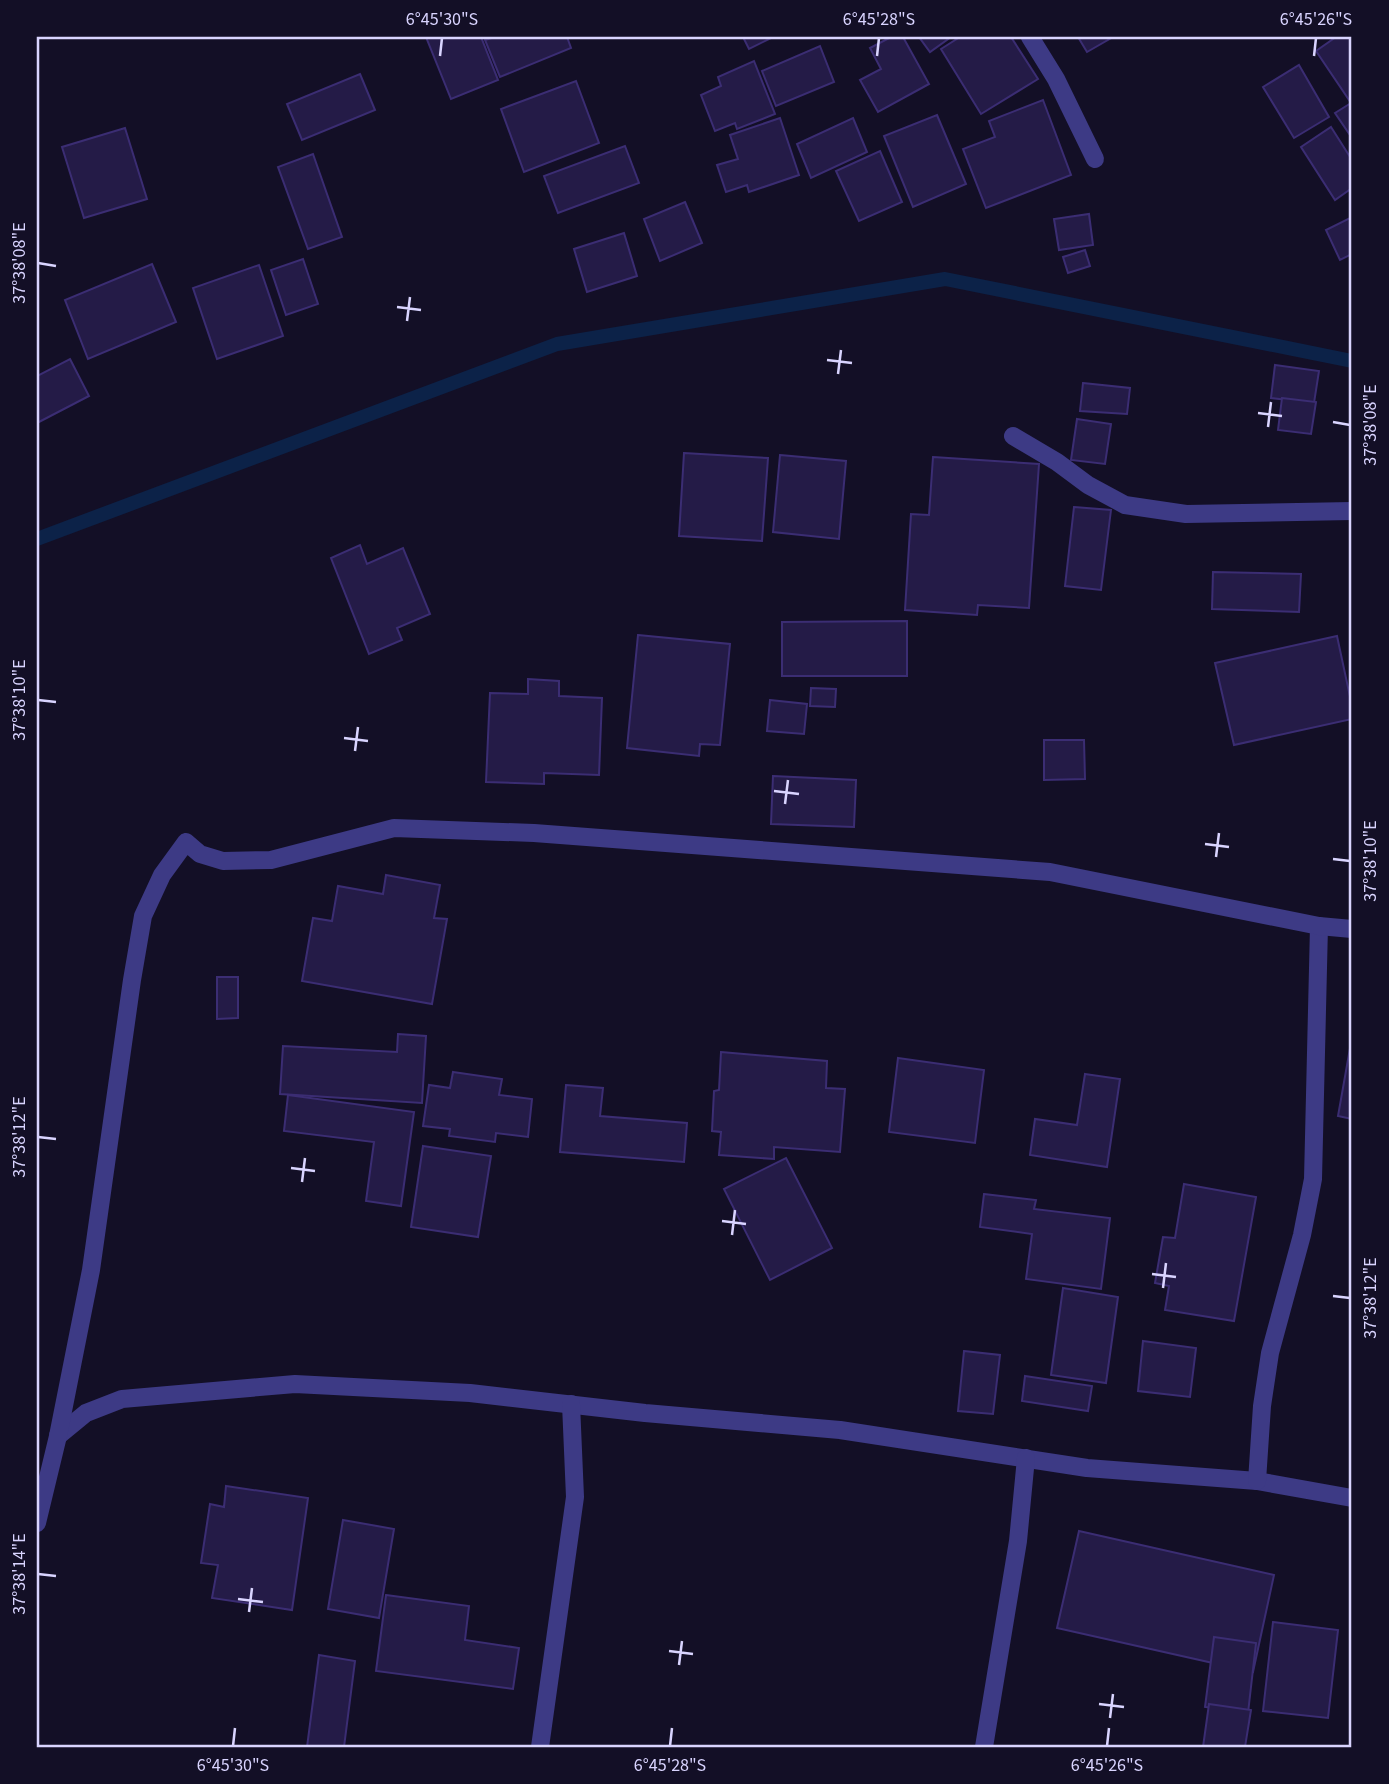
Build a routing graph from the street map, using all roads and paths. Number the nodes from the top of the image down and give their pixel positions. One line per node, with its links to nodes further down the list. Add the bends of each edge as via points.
1 (1030, 37): 2 (street)
2 (1095, 159)
3 (1013, 436): 4 (street, via 1125,505 1186,514)
4 (1352, 511)
5 (1319, 926): 6 (street); 8 (street, via 1050,872 534,833 394,828 271,860 223,861 200,854 186,842 162,875 144,916 91,1270); 10 (street, via 1313,1179 1270,1353)
6 (1352, 929)
7 (571, 1404): 8 (street, via 470,1393 295,1384 122,1399 86,1413); 9 (street, via 840,1430); 13 (street, via 575,1497)
8 (58, 1436): 12 (street)
9 (1026, 1458): 10 (street, via 1087,1468); 14 (street, via 1018,1541)
10 (1257, 1481): 11 (street)
11 (1352, 1498)
12 (37, 1523)
13 (540, 1747)
14 (984, 1747)

